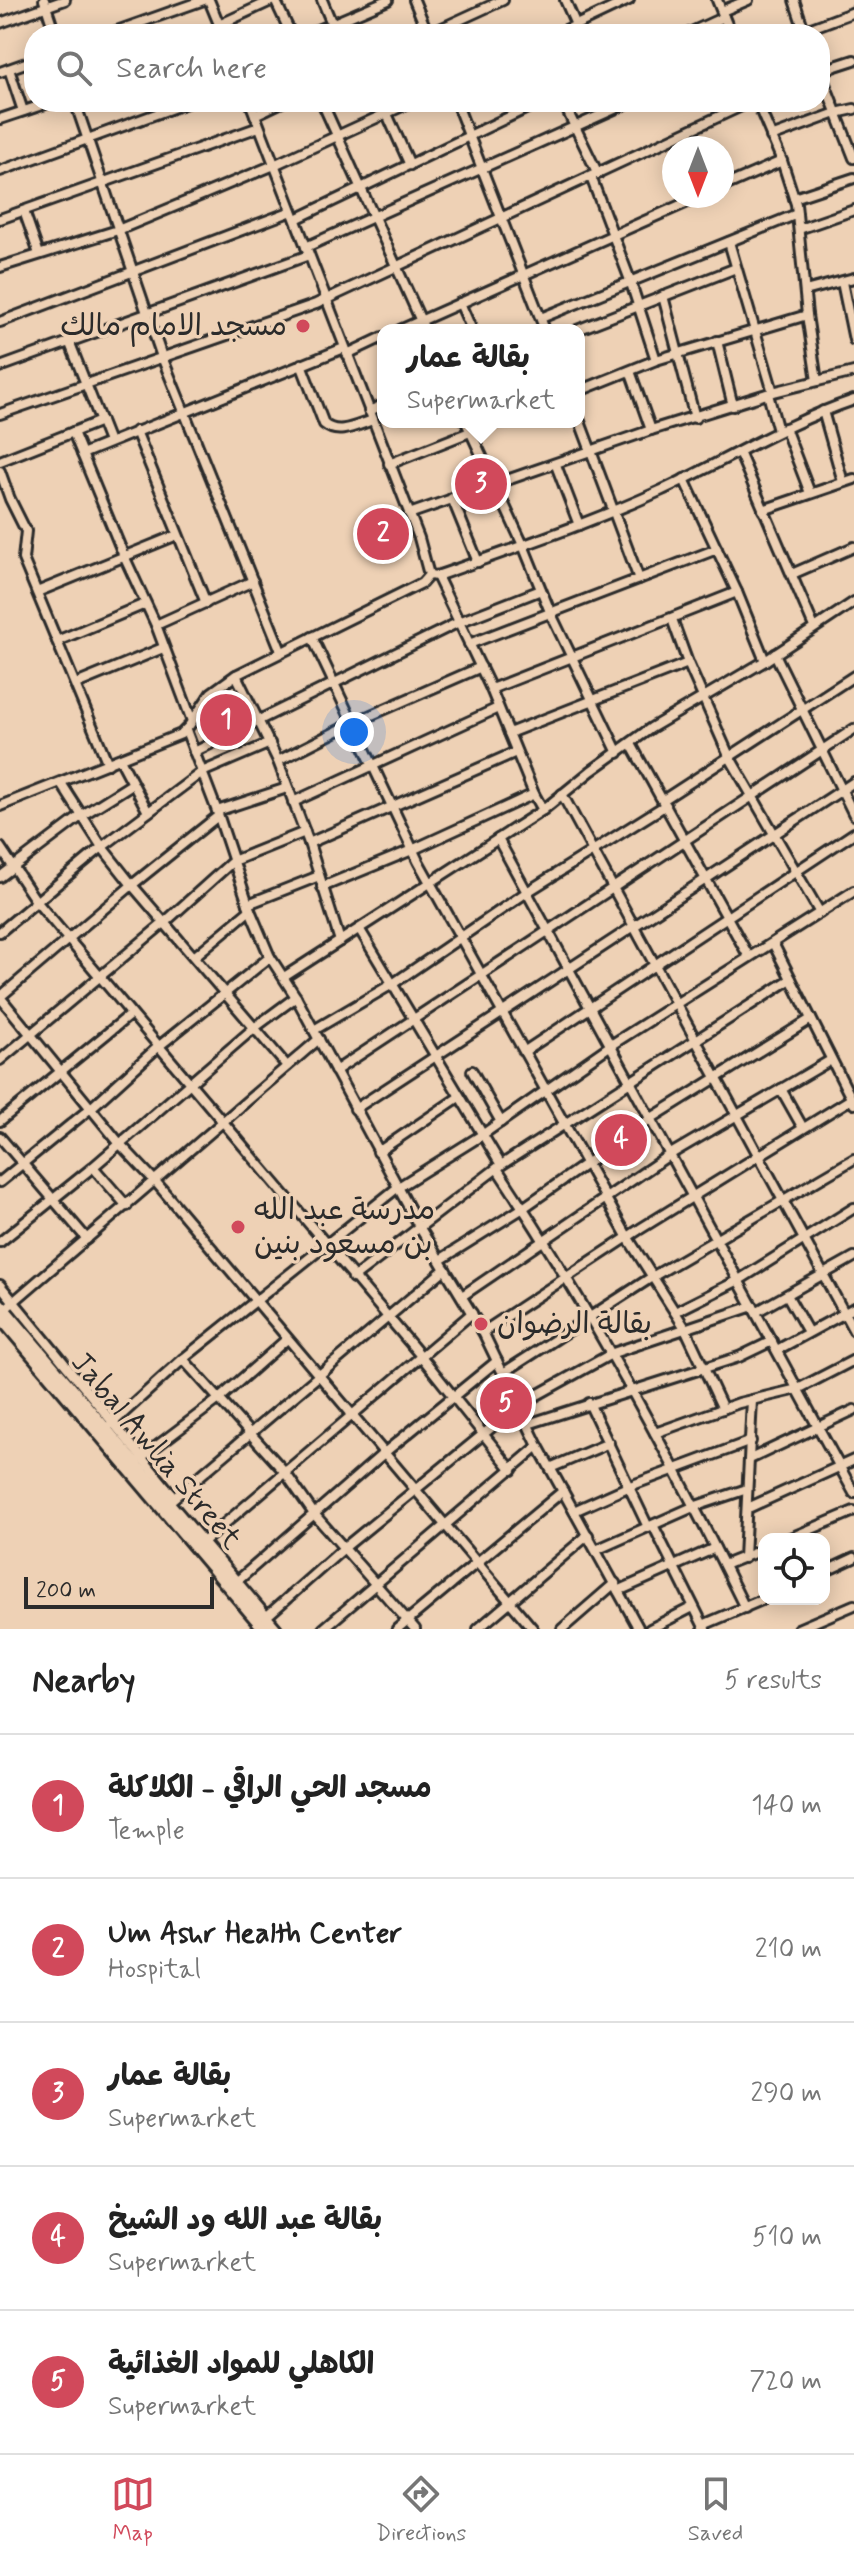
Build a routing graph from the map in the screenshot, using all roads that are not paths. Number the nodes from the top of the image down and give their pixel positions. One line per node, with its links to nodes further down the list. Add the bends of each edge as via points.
1 (65, 0): 13 (street)
2 (207, 0): 18 (street); 19 (street)
3 (274, 0): 20 (street); 21 (street)
4 (322, 0): 22 (street)
5 (388, 0): 22 (street)
6 (414, 0): 23 (street)
7 (503, 0): 24 (street)
8 (565, 0): 25 (street)
9 (629, 0): 26 (street)
10 (717, 0): 15 (street)
11 (748, 0): 15 (street)
12 (794, 0): 29 (street)
13 (45, 3): 16 (street); 17 (street)
14 (854, 12): 30 (street)
15 (723, 14): 27 (street); 28 (street)
16 (0, 23)
17 (52, 24)
18 (137, 24)
19 (219, 24)
20 (230, 24)
21 (286, 24)
22 (332, 24)
23 (425, 24)
24 (451, 24)
25 (576, 24)
26 (578, 24)
27 (705, 24)
28 (727, 24)
29 (798, 24)
30 (822, 24)
31 (854, 60): 33 (street)
32 (24, 64): 34 (street)
33 (830, 68)
34 (5, 71): 37 (street)
35 (830, 97): 50 (street)
36 (854, 109): 50 (street)
37 (23, 111): 53 (street)
38 (78, 112): 59 (street)
39 (162, 112): 59 (street)
40 (254, 112): 52 (street)
41 (261, 112): 52 (street)
42 (326, 112): 56 (street)
43 (391, 112): 51 (street)
44 (460, 112): 57 (street)
45 (519, 112): 57 (street)
46 (568, 112): 54 (street)
47 (606, 112): 54 (street)
48 (729, 112): 66 (street)
49 (761, 112): 58 (street)
50 (836, 113): 58 (street); 60 (street)
51 (387, 114): 56 (street); 63 (street)
52 (255, 115): 55 (street)
53 (0, 119)
54 (574, 125): 64 (street); 66 (street)
55 (259, 127): 62 (street); 69 (street)
56 (337, 136): 62 (street); 70 (street)
57 (470, 136): 63 (street); 64 (street)
58 (771, 137): 61 (street)
59 (87, 140): 65 (street); 69 (street)
60 (854, 158)
61 (782, 161): 68 (street); 71 (street)
62 (274, 165): 76 (street); 81 (street)
63 (410, 165): 70 (street)
64 (482, 167): 77 (street); 78 (street)
65 (0, 171)
66 (595, 176): 78 (street); 82 (street)
67 (854, 178): 71 (street)
68 (734, 182)
69 (101, 184): 74 (street); 81 (street)
70 (360, 189): 76 (street); 77 (street)
71 (794, 198): 75 (street)
72 (673, 208): 82 (street)
73 (854, 210): 80 (street)
74 (24, 211): 79 (street); 85 (street)
75 (797, 214): 80 (street); 83 (street)
76 (294, 215): 84 (street); 89 (street)
77 (373, 216): 84 (street); 87 (street)
78 (502, 217): 87 (street); 90 (street)
79 (0, 219)
80 (799, 229): 94 (street)
81 (118, 230): 85 (street); 89 (street)
82 (613, 234): 90 (street); 92 (street)
83 (729, 242): 88 (street); 92 (street)
84 (308, 251): 96 (street); 99 (street)
85 (39, 254): 86 (street)
86 (0, 267)
87 (396, 267): 96 (street); 103 (street)
88 (736, 268): 95 (street); 108 (street)
89 (133, 273): 99 (street); 102 (street)
90 (524, 275): 97 (street); 101 (street)
91 (854, 278): 93 (street)
92 (630, 280): 98 (street); 101 (street)
93 (842, 282): 94 (street); 109 (street)
94 (805, 291): 100 (street)
95 (663, 296): 98 (street); 114 (street)
96 (327, 300): 113 (street); 115 (street)
97 (460, 303): 104 (street); 105 (street)
98 (639, 306): 107 (street); 116 (street)
99 (147, 314): 111 (street); 115 (street)
100 (807, 315): 108 (street); 121 (street)
101 (541, 318): 106 (street)
102 (0, 322)
103 (422, 324)
104 (424, 324)
105 (469, 324)
106 (543, 324)
107 (585, 327)
108 (755, 330): 112 (street); 124 (street)
109 (854, 335)
110 (377, 339): 113 (street)
111 (69, 341): 118 (street); 122 (street)
112 (717, 341): 114 (street); 126 (street)
113 (345, 351): 117 (street); 131 (street)
114 (678, 353): 116 (street); 132 (street)
115 (162, 357): 122 (street); 129 (street)
116 (656, 360): 119 (street)
117 (301, 364): 129 (street); 131 (street, via 329,429 343,429)
118 (0, 367)
119 (630, 371): 123 (street); 137 (street)
120 (854, 372): 121 (street)
121 (817, 381): 124 (street)
122 (87, 384): 130 (street); 133 (street)
123 (585, 389)
124 (770, 393): 126 (street); 138 (street)
125 (854, 400): 128 (street)
126 (733, 406): 132 (street)
127 (377, 410): 131 (street)
128 (823, 411): 138 (street); 152 (street)
129 (183, 413): 139 (street); 169 (street)
130 (0, 414)
131 (371, 415): 147 (street)
132 (695, 418): 137 (street)
133 (101, 421): 141 (street); 142 (street)
134 (469, 428): 140 (street)
135 (478, 428): 140 (street)
136 (583, 428): 143 (street)
137 (651, 430): 143 (street)
138 (781, 430): 144 (street); 154 (street)
139 (136, 431): 142 (street); 160 (street)
140 (470, 431): 147 (street); 153 (street)
141 (73, 432): 145 (street); 146 (street)
142 (109, 442): 145 (street)
143 (592, 452): 148 (street); 156 (street)
144 (739, 452): 150 (street); 157 (street)
145 (82, 454): 164 (street)
146 (0, 461)
147 (389, 464): 158 (street)
148 (556, 465): 153 (street); 159 (street)
149 (0, 471): 171 (street, via 26,531 23,559)
150 (684, 479): 156 (street); 163 (street)
151 (854, 479): 152 (street)
152 (843, 482): 154 (street)
153 (494, 483): 155 (street); 161 (street)
154 (810, 493): 157 (street)
155 (452, 498): 158 (street); 165 (street)
156 (615, 510): 159 (street); 168 (street)
157 (763, 510): 166 (street)
158 (409, 514): 167 (street)
159 (579, 525): 161 (street)
160 (177, 535): 164 (street); 173 (street)
161 (523, 545): 165 (street); 170 (street)
162 (854, 547): 166 (street)
163 (717, 549): 168 (street); 172 (street)
164 (124, 556): 171 (street); 174 (street)
165 (478, 562): 167 (street)
166 (792, 574): 180 (street)
167 (433, 576): 178 (street); 181 (street)
168 (639, 579): 176 (street)
169 (253, 581): 173 (street); 185 (street)
170 (541, 590): 176 (street); 178 (street)
171 (37, 592): 182 (street)
172 (737, 592): 177 (street); 188 (street)
173 (206, 603): 179 (street)
174 (145, 604): 179 (street); 182 (street)
175 (853, 606): 180 (street)
176 (551, 614): 183 (street); 187 (street)
177 (672, 619): 187 (street); 189 (street)
178 (459, 622): 183 (street); 193 (street)
179 (156, 625): 184 (street)
180 (814, 627): 186 (street)
181 (312, 637): 185 (street); 193 (street)
182 (57, 641): 194 (street)
183 (469, 644): 190 (street)
184 (163, 648): 194 (street); 201 (street)
185 (281, 651): 191 (street)
186 (775, 654): 188 (street); 200 (street)
187 (571, 658): 195 (street); 198 (street)
188 (765, 661): 197 (street)
189 (688, 663): 197 (street); 198 (street)
190 (481, 667): 195 (street); 203 (street)
191 (236, 675): 201 (street, via 211,693); 202 (street)
192 (851, 678): 196 (street); 200 (street)
193 (332, 683): 202 (street); 203 (street)
194 (76, 684): 216 (street)
195 (491, 689): 199 (street)
196 (854, 691)
197 (702, 699): 208 (street); 213 (street)
198 (594, 700): 206 (street); 212 (street)
199 (498, 708): 206 (street); 217 (street)
200 (803, 709): 209 (street); 213 (street)
201 (192, 721): 205 (street)
202 (257, 722): 207 (street); 210 (street)
203 (353, 723): 215 (street); 217 (street)
204 (854, 729): 209 (street)
205 (186, 730): 210 (street); 214 (street)
206 (509, 733): 211 (street)
207 (270, 743): 215 (street); 218 (street)
208 (631, 744): 212 (street); 228 (street)
209 (822, 751): 223 (street); 226 (street)
210 (194, 752): 218 (street)
211 (516, 752): 224 (street); 230 (street)
212 (618, 753): 225 (street)
213 (729, 756): 226 (street); 228 (street)
214 (120, 759): 216 (street); 221 (street)
215 (278, 761): 222 (street)
216 (108, 764): 220 (street)
217 (373, 765): 227 (street); 230 (street)
218 (202, 772): 232 (street); 233 (street)
219 (854, 782): 223 (street)
220 (61, 783): 229 (street); 235 (street)
221 (132, 784): 232 (street); 235 (street)
222 (287, 788): 227 (street); 233 (street)
223 (841, 791): 234 (street); 237 (street)
224 (534, 794): 231 (street); 244 (street)
225 (562, 794): 231 (street); 245 (street)
226 (753, 797): 237 (street); 240 (street)
227 (293, 802): 236 (street)
228 (665, 803): 240 (street); 245 (street)
229 (0, 806)
230 (391, 808): 241 (street); 244 (street)
231 (543, 810): 239 (street)
232 (148, 812): 243 (street)
233 (218, 814): 246 (street); 253 (street)
234 (854, 815)
235 (81, 816): 243 (street); 247 (street)
236 (305, 832): 241 (street); 246 (street)
237 (774, 833): 248 (street); 251 (street)
238 (854, 833): 248 (street)
239 (498, 839): 252 (street); 257 (street)
240 (686, 840): 251 (street); 255 (street)
241 (309, 843): 249 (street)
242 (0, 847): 247 (street)
243 (102, 847): 253 (street); 258 (street)
244 (412, 850): 252 (street); 254 (street)
245 (593, 851): 255 (street); 257 (street)
246 (233, 861): 259 (street); 262 (street)
247 (12, 867): 250 (street); 258 (street)
248 (795, 871): 260 (street); 261 (street)
249 (319, 876): 254 (street); 259 (street)
250 (0, 877)
251 (707, 878): 261 (street); 263 (street)
252 (430, 883): 264 (street); 267 (street)
253 (132, 885): 262 (street); 268 (street)
254 (322, 887): 269 (street)
255 (612, 888): 263 (street); 265 (street)
256 (854, 891): 260 (street)
257 (527, 892): 265 (street); 267 (street)
258 (36, 901): 266 (street); 268 (street)
259 (249, 907): 271 (street); 272 (street)
260 (820, 913): 270 (street)
261 (728, 916): 273 (street); 274 (street)
262 (164, 923): 271 (street); 277 (street)
263 (633, 927): 274 (street); 275 (street)
264 (360, 930): 269 (street); 280 (street)
265 (547, 930): 275 (street); 276 (street)
266 (0, 932)
267 (460, 936): 276 (street); 280 (street)
268 (69, 939): 277 (street); 282 (street)
269 (340, 941): 278 (street)
270 (773, 943): 273 (street); 279 (street)
271 (195, 956): 281 (street)
272 (270, 957): 278 (street); 281 (street)
273 (749, 957): 284 (street)
274 (655, 964): 284 (street); 285 (street)
275 (569, 968): 285 (street); 287 (street)
276 (481, 975): 287 (street); 289 (street)
277 (101, 976): 286 (street); 291 (street)
278 (284, 977): 283 (street)
279 (791, 979): 288 (street); 293 (street)
280 (394, 983): 289 (street); 292 (street)
281 (225, 993): 290 (street); 295 (street)
282 (0, 997): 291 (street)
283 (296, 997): 290 (street); 292 (street)
284 (677, 1003): 293 (street); 294 (street)
285 (590, 1008): 294 (street); 296 (street)
286 (131, 1014): 295 (street); 301 (street)
287 (504, 1014): 296 (street); 297 (street)
288 (811, 1019): 299 (street); 304 (street)
289 (414, 1020): 297 (street); 302 (street)
290 (254, 1028): 300 (street); 305 (street)
291 (31, 1033): 298 (street); 301 (street)
292 (316, 1035): 300 (street); 302 (street)
293 (697, 1041): 304 (street); 306 (street)
294 (611, 1045): 306 (street); 308 (street)
295 (158, 1047): 305 (street); 311 (street)
296 (525, 1051): 308 (street)
297 (435, 1056): 309 (street); 312 (street)
298 (0, 1060)
299 (831, 1060): 307 (street); 310 (street)
300 (287, 1066): 317 (street)
301 (61, 1070): 311 (street); 315 (street)
302 (335, 1071): 312 (street)
303 (472, 1071): 316 (street)
304 (717, 1076): 313 (street); 314 (street)
305 (190, 1082): 317 (street); 322 (street)
306 (630, 1082): 314 (street); 318 (street)
307 (781, 1089): 313 (street); 319 (street)
308 (545, 1092): 316 (street); 318 (street)
309 (459, 1097): 320 (street); 323 (street)
310 (853, 1102): 319 (street)
311 (92, 1107): 322 (street); 328 (street)
312 (355, 1109): 323 (street)
313 (738, 1116): 324 (street); 325 (street)
314 (650, 1119): 324 (street); 327 (street)
315 (0, 1121)
316 (501, 1122): 320 (street)
317 (223, 1123): 331 (street); 348 (street)
318 (564, 1123): 327 (street); 330 (street)
319 (803, 1128): 325 (street)
320 (482, 1135): 330 (street); 333 (street)
321 (0, 1137): 328 (street)
322 (120, 1144): 329 (street); 331 (street)
323 (378, 1152): 333 (street)
324 (669, 1155): 334 (street); 335 (street)
325 (759, 1155): 335 (street); 336 (street)
326 (854, 1159): 336 (street)
327 (586, 1162): 334 (street); 339 (street)
328 (24, 1163): 332 (street); 337 (street)
329 (93, 1167): 337 (street); 338 (street)
330 (500, 1167): 339 (street); 341 (street)
331 (155, 1181): 338 (street); 360 (street)
332 (0, 1182)
333 (397, 1188): 341 (street); 348 (street)
334 (605, 1197): 342 (street); 345 (street)
335 (691, 1198): 342 (street); 346 (street)
336 (783, 1199): 343 (street); 346 (street)
337 (53, 1200): 344 (street); 347 (street)
338 (127, 1206): 344 (street)
339 (523, 1208): 345 (street); 350 (street)
340 (854, 1208): 343 (street)
341 (420, 1228): 350 (street); 354 (street)
342 (628, 1238): 353 (street); 355 (street)
343 (804, 1238): 352 (street); 356 (street)
344 (87, 1239): 361 (street)
345 (544, 1239): 355 (street); 359 (street)
346 (718, 1240): 353 (street); 356 (street)
347 (0, 1242)
348 (324, 1244): 354 (street); 360 (street)
349 (854, 1257): 352 (street)
350 (440, 1260): 351 (street)
351 (445, 1269): 359 (street); 367 (street)
352 (823, 1274): 358 (street); 366 (street)
353 (652, 1277): 364 (street); 368 (street)
354 (353, 1278): 367 (street)
355 (567, 1278): 368 (street); 371 (street)
356 (739, 1280): 363 (street); 364 (street)
357 (0, 1285): 361 (street)
358 (787, 1295): 363 (street); 372 (street)
359 (462, 1296): 365 (street)
360 (254, 1300): 373 (street); 377 (street)
361 (5, 1308): 394 (main road, Jabal Awlia Street); 446 (main road, Jabal Awlia Street)
362 (854, 1308): 366 (street)
363 (754, 1309): 369 (street); 374 (street)
364 (675, 1312): 369 (street)
365 (472, 1313): 371 (street); 376 (street)
366 (844, 1313): 370 (street); 372 (street)
367 (387, 1316): 376 (street); 382 (street)
368 (591, 1316): 375 (street); 381 (street)
369 (685, 1328): 375 (street); 380 (street)
370 (854, 1331)
371 (483, 1332): 379 (street)
372 (808, 1332): 374 (street)
373 (287, 1339): 382 (street); 386 (street)
374 (774, 1346): 380 (street); 383 (street)
375 (613, 1353): 384 (street); 389 (street)
376 (421, 1356): 385 (street); 392 (street)
377 (183, 1359): 386 (street); 394 (street)
378 (854, 1360): 383 (street)
379 (497, 1361): 381 (street); 385 (street)
380 (705, 1367): 384 (street); 390 (street)
381 (503, 1373): 389 (street)
382 (317, 1375): 392 (street); 396 (street)
383 (798, 1389): 387 (street); 395 (street)
384 (632, 1390): 388 (street); 398 (street)
385 (454, 1396): 397 (street); 402 (street)
386 (219, 1399): 396 (street); 403 (street)
387 (752, 1400): 390 (street); 399 (street)
388 (589, 1403): 393 (street); 400 (street)
389 (519, 1405): 393 (street); 397 (street)
390 (723, 1409): 398 (street)
391 (854, 1410): 395 (street)
392 (351, 1414): 402 (street); 410 (street)
393 (528, 1424): 401 (street)
394 (110, 1426): 403 (street); 416 (main road, Jabal Awlia Street)
395 (818, 1427): 404 (street); 406 (street)
396 (250, 1432): 410 (street); 416 (street)
397 (483, 1432): 409 (street); 412 (street)
398 (655, 1433): 408 (street)
399 (751, 1441): 404 (street); 408 (street)
400 (609, 1443): 407 (street); 411 (street)
401 (538, 1446): 407 (street); 409 (street)
402 (384, 1453): 412 (street); 421 (street)
403 (141, 1458): 416 (street)
404 (750, 1459): 413 (street)
405 (854, 1460): 406 (street)
406 (841, 1466): 415 (street); 418 (street)
407 (550, 1468): 414 (street)
408 (674, 1469): 411 (street); 417 (street)
409 (512, 1470): 422 (street)
410 (284, 1471): 421 (street); 426 (street)
411 (630, 1486): 419 (street); 423 (street)
412 (416, 1489): 422 (street); 427 (street)
413 (747, 1489): 417 (street); 418 (street)
414 (563, 1491): 419 (street); 433 (street)
415 (854, 1493)
416 (171, 1500): 426 (main road, Jabal Awlia Street)
417 (693, 1507): 423 (street); 428 (street)
418 (748, 1508): 431 (street)
419 (574, 1511): 425 (street)
420 (854, 1511): 424 (street)
421 (314, 1514): 427 (street); 437 (street)
422 (446, 1525): 433 (street); 438 (street)
423 (650, 1526): 429 (street); 435 (street)
424 (802, 1533)
425 (588, 1535): 429 (street); 440 (street)
426 (202, 1543): 437 (main road, Jabal Awlia Street)
427 (344, 1548): 438 (street); 446 (street)
428 (715, 1548): 434 (street); 435 (street)
429 (596, 1550): 439 (street)
430 (758, 1552): 431 (street)
431 (744, 1558): 434 (street)
432 (854, 1558): 436 (street)
433 (477, 1562): 440 (street); 445 (street)
434 (724, 1565): 444 (street)
435 (674, 1566): 439 (street); 443 (street)
436 (830, 1569)
437 (235, 1583): 446 (main road, Jabal Awlia Street)
438 (375, 1585): 445 (street); 450 (street)
439 (616, 1587): 448 (street); 455 (street)
440 (510, 1602): 453 (street); 454 (street)
441 (758, 1602): 444 (street)
442 (854, 1605): 457 (street)
443 (693, 1607): 447 (street); 456 (street)
444 (745, 1608): 447 (street)
445 (407, 1620): 451 (street); 452 (street)
446 (265, 1623): 449 (main road, Jabal Awlia Street)
447 (704, 1627)
448 (636, 1628)
449 (276, 1629)
450 (323, 1629)
451 (397, 1629)
452 (415, 1629)
453 (478, 1629)
454 (533, 1629)
455 (562, 1629)
456 (650, 1629)
457 (798, 1629)

